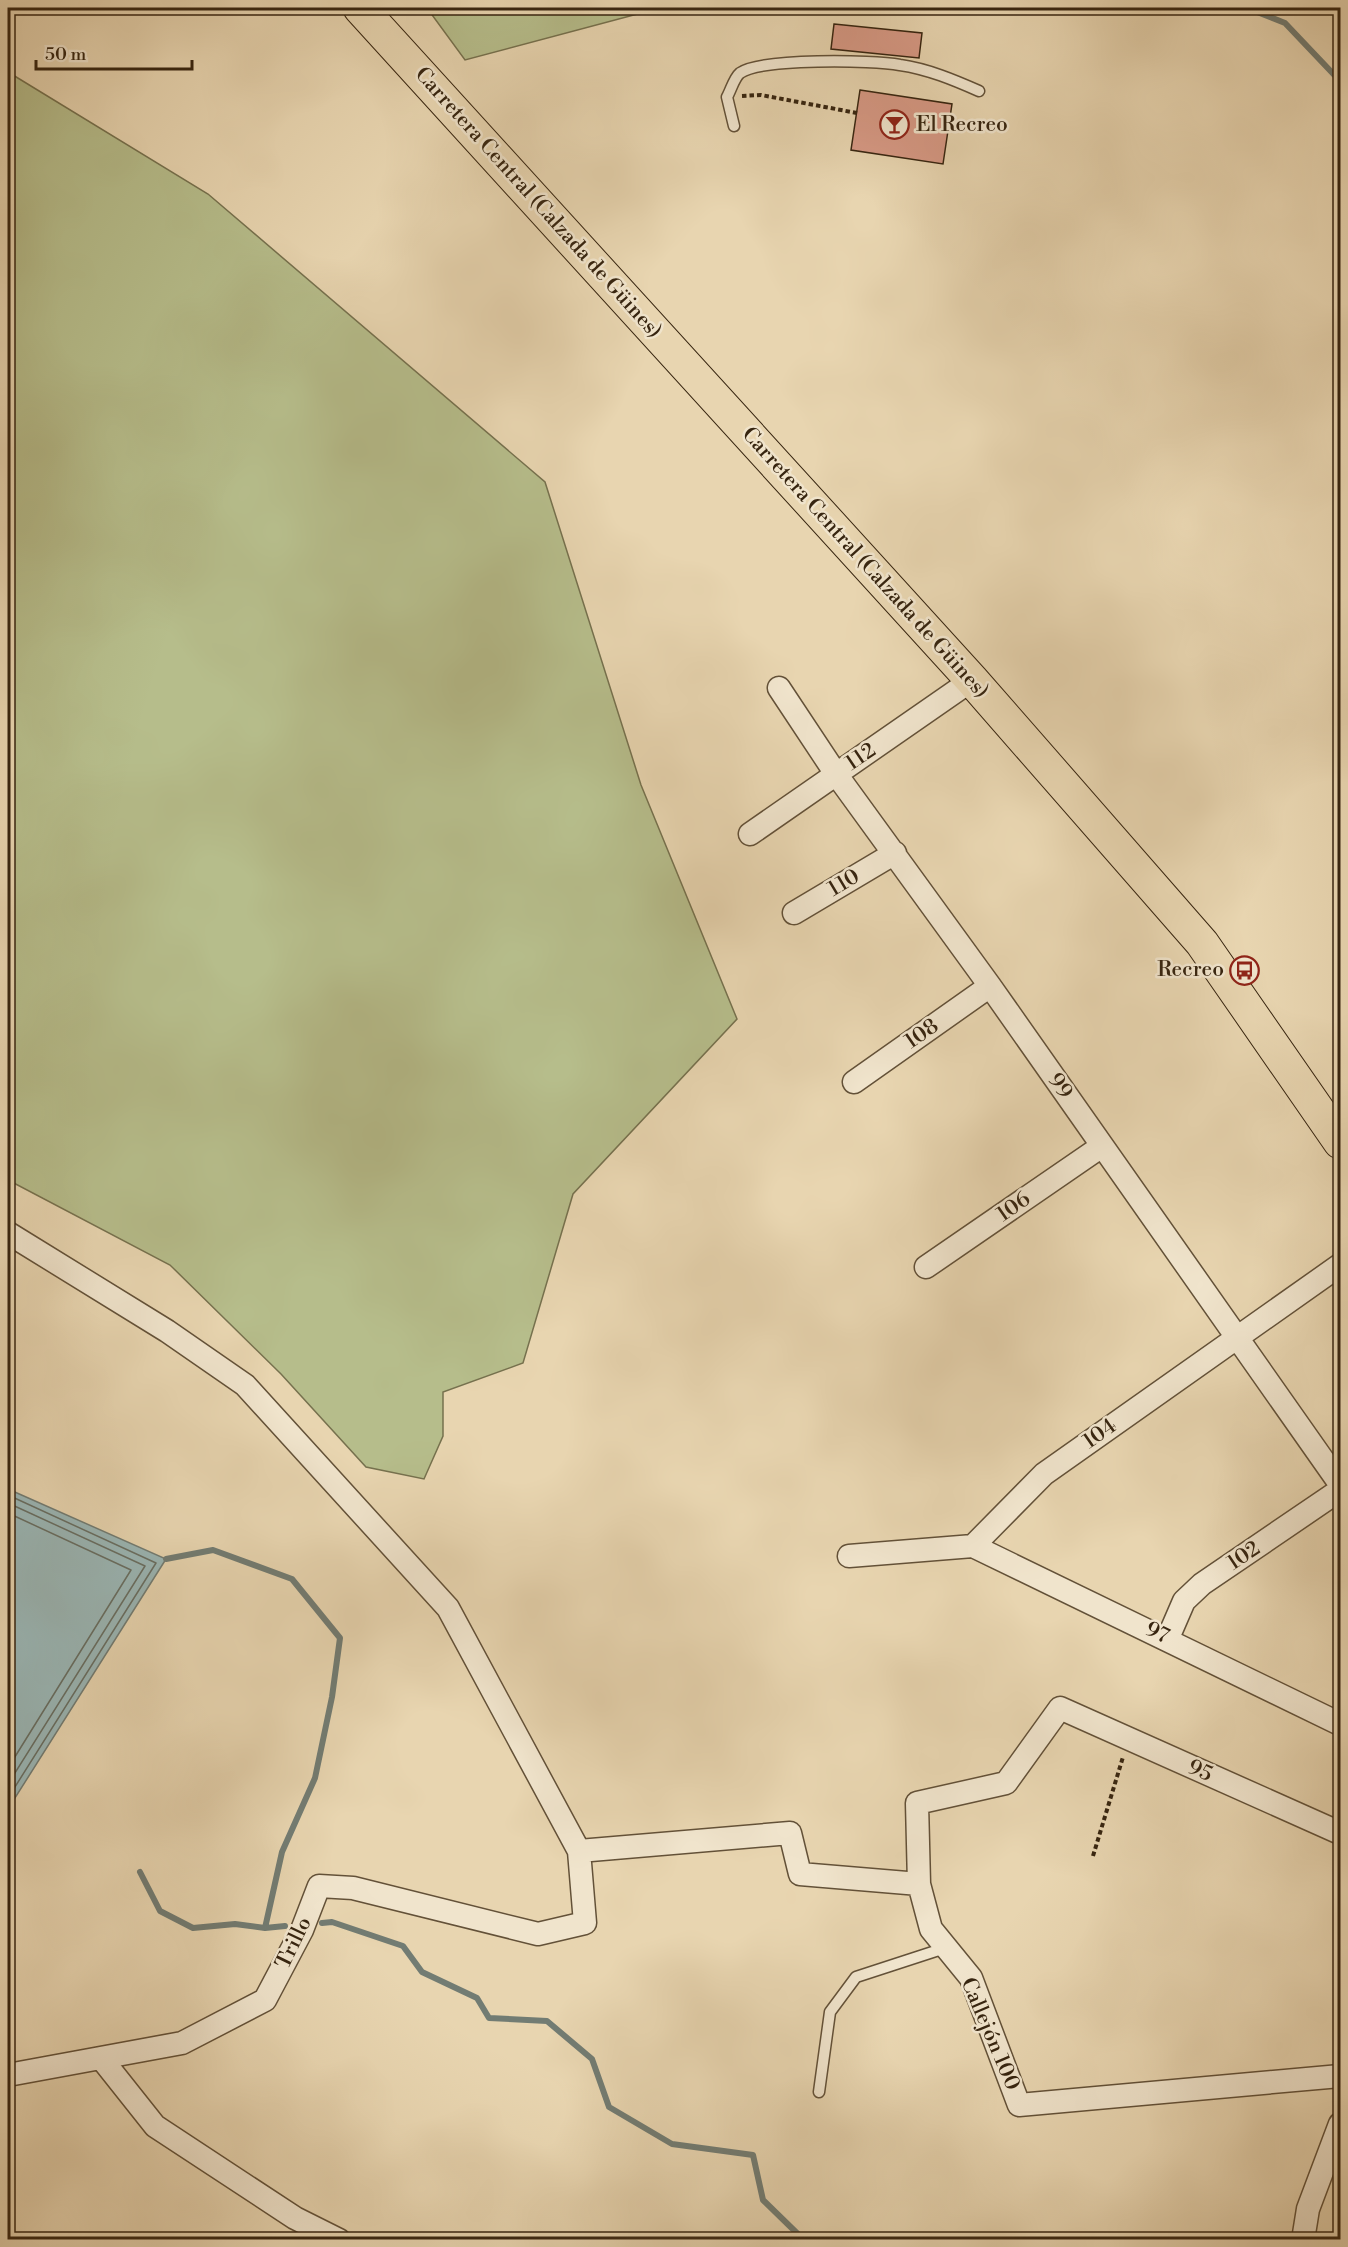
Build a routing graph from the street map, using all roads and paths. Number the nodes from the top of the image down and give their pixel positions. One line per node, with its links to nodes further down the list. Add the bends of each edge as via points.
1 (360, 8): 6 (main road, Carretera Central (Calzada de Güines))
2 (979, 91): 3 (lane, via 901,65 844,61 755,66 739,74)
3 (727, 97): 4 (path, via 761,95); 5 (lane)
4 (857, 113)
5 (734, 126)
6 (972, 680): 8 (street, 112); 14 (main road, Carretera Central (Calzada de Güines), via 1202,943)
7 (779, 688): 8 (street, 99)
8 (836, 774): 9 (street, 112); 10 (street, 99)
9 (750, 834)
10 (895, 853): 11 (street, 110); 12 (street, 99)
11 (794, 913)
12 (990, 986): 13 (street, 108); 15 (street, 99)
13 (854, 1082)
14 (1341, 1142)
15 (1102, 1146): 18 (street, 106); 19 (street, 99)
16 (8, 1233): 29 (street, via 167,1331 244,1385 321,1467 448,1608)
17 (1341, 1265): 19 (street, 104)
18 (926, 1267)
19 (1238, 1337): 20 (street, 99); 22 (street, 104, via 1044,1474)
20 (1341, 1484)
21 (1341, 1490): 24 (street, 102, via 1202,1584 1184,1601)
22 (973, 1546): 23 (street); 24 (street, 97)
23 (849, 1556)
24 (1168, 1638): 26 (street, 97)
25 (1060, 1708): 27 (street, 95); 31 (street, Callejón 100, via 1006,1783 917,1803)
26 (1341, 1724)
27 (1129, 1739): 28 (street, 95); 30 (path)
28 (1341, 1833)
29 (579, 1851): 31 (street, via 790,1833 800,1874); 33 (street, Trillo, via 585,1923 538,1934 353,1888 319,1886 302,1930 266,2000 182,2043)
30 (1093, 1856)
31 (919, 1884): 32 (street, Callejón 100, via 931,1929)
32 (945, 1948): 35 (street, Callejón 100, via 971,1978 1019,2104); 36 (lane, via 856,1977 830,2012)
33 (101, 2058): 34 (street, Trillo); 38 (street, via 155,2126 295,2218)
34 (8, 2075)
35 (1341, 2076)
36 (819, 2092)
37 (1341, 2124): 39 (street, via 1308,2209)
38 (339, 2240)
39 (1303, 2240)

